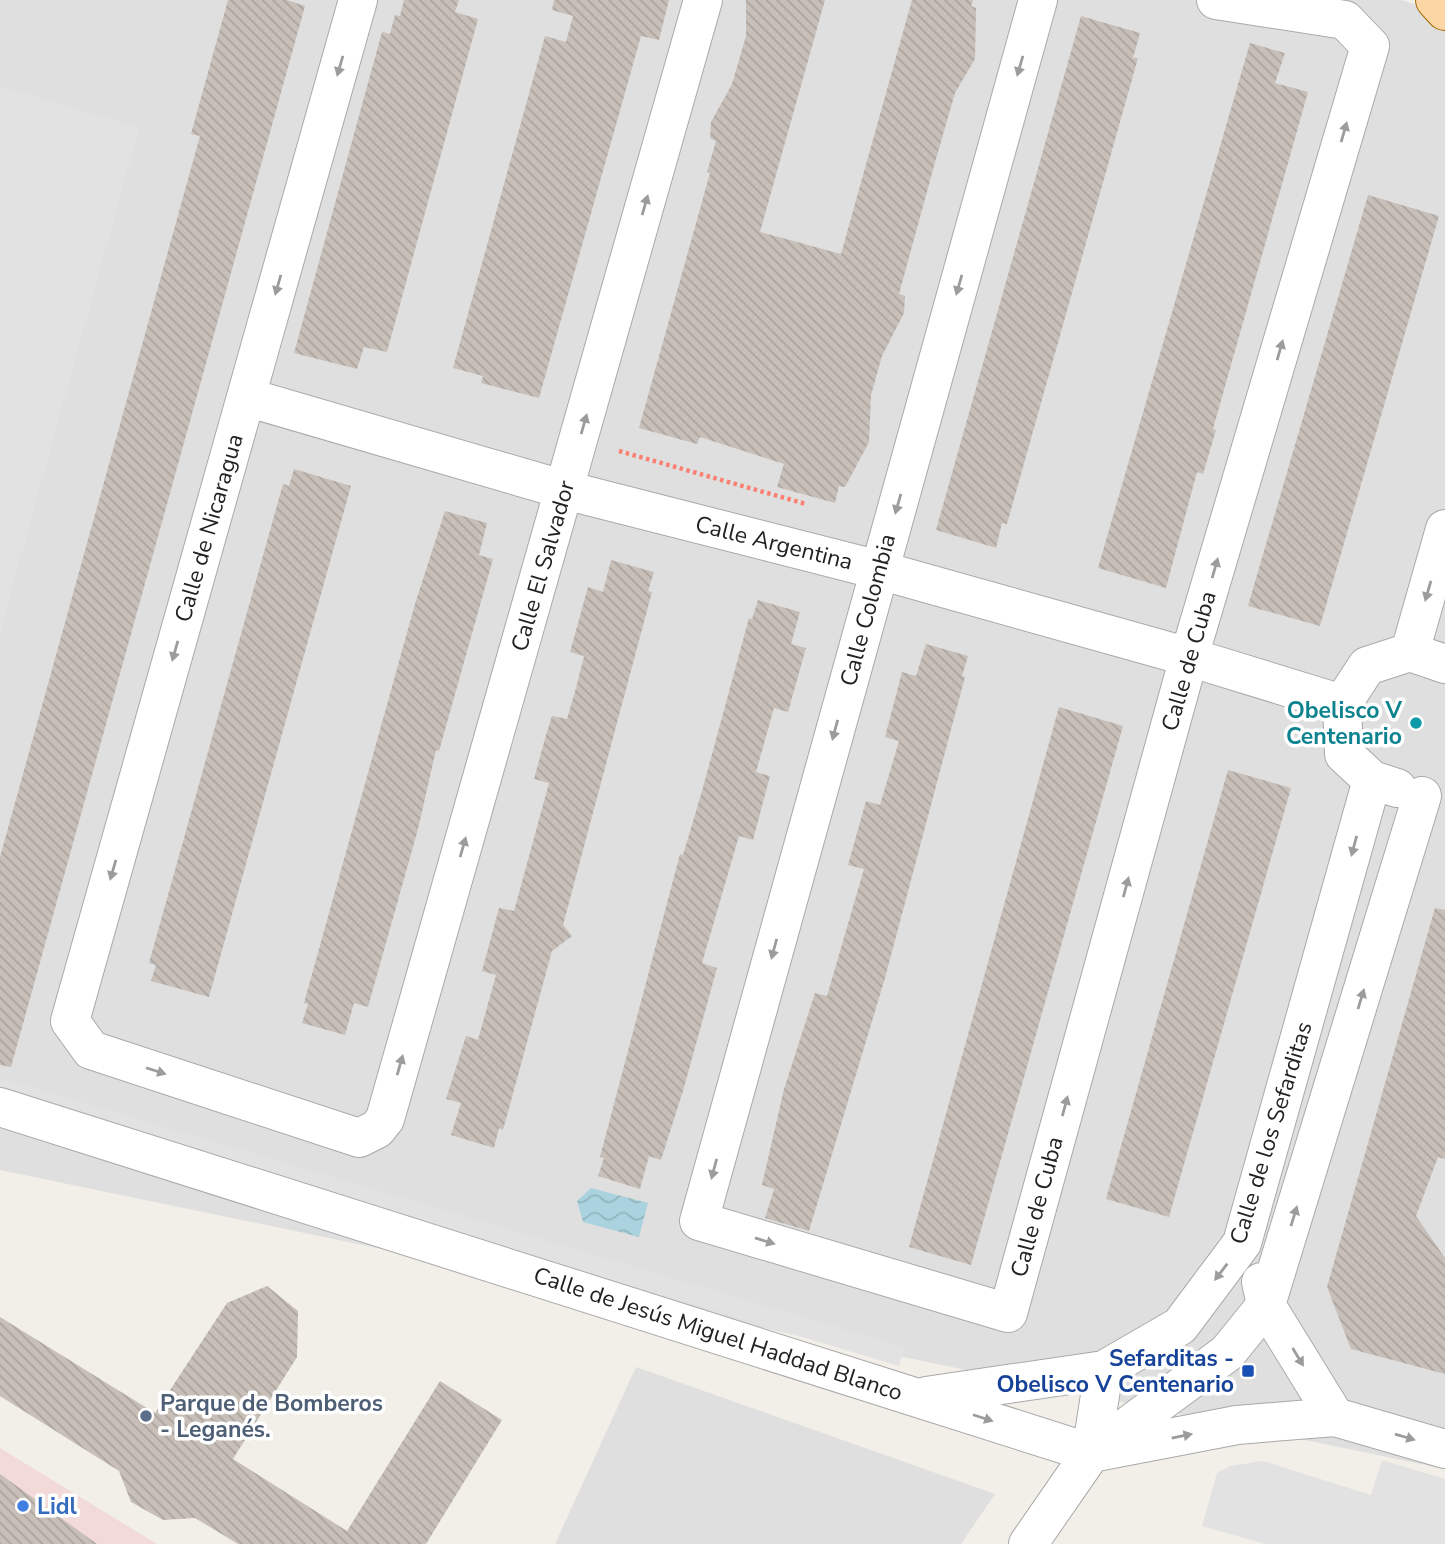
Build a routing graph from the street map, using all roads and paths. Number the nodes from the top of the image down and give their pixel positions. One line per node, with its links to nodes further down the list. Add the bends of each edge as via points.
1 (358, 0): 7 (street, Calle de Nicaragua, one-way to 7)
2 (704, 0): 9 (street, Calle El Salvador, one-way to 2)
3 (1038, 0): 12 (street, Calle Colombia, one-way to 12)
4 (1216, 0): 13 (street, Calle de Cuba, one-way to 4, via 1370,46 1345,20)
5 (1435, 0): 6 (main road)
6 (1445, 11)
7 (246, 397): 9 (street, Calle Argentina); 19 (street, Calle de Nicaragua, one-way to 19, via 70,1021 91,1050 359,1138)
8 (615, 450): 10 (path)
9 (565, 490): 12 (street, Calle Argentina); 19 (street, Calle El Salvador, one-way to 9, via 385,1119)
10 (809, 505)
11 (1445, 529): 14 (street, one-way to 14)
12 (879, 570): 13 (street, Calle Argentina); 22 (street, Calle Colombia, one-way to 22, via 699,1221)
13 (1189, 657): 15 (street, Calle Argentina); 22 (street, Calle de Cuba, one-way to 13)
14 (1428, 658): 15 (street, via 1367,666)
15 (1342, 704): 16 (street, via 1344,754)
16 (1372, 780): 17 (street); 20 (street, Calle de los Sefarditas, one-way to 20)
17 (1434, 791): 21 (street, Calle de los Sefarditas, one-way to 17)
18 (0, 1107): 24 (street, Calle de Jesús Miguel Haddad Blanco)
19 (377, 1129)
20 (1247, 1226): 21 (street); 23 (street, Calle de los Sefarditas, one-way to 23, via 1242,1243 1180,1326)
21 (1266, 1305): 25 (street, one-way to 25); 27 (street, via 1227,1353)
22 (1008, 1313)
23 (1104, 1370): 24 (street, Calle de los Sefarditas); 27 (street)
24 (918, 1397): 27 (street, Calle de Jesús Miguel Haddad Blanco, one-way to 27)
25 (1335, 1417): 26 (street, Calle de Jesús Miguel Haddad Blanco, one-way to 26); 27 (street, Calle de Jesús Miguel Haddad Blanco, one-way to 25, via 1237,1425)
26 (1445, 1449)
27 (1091, 1453): 28 (street)
28 (1028, 1544)

